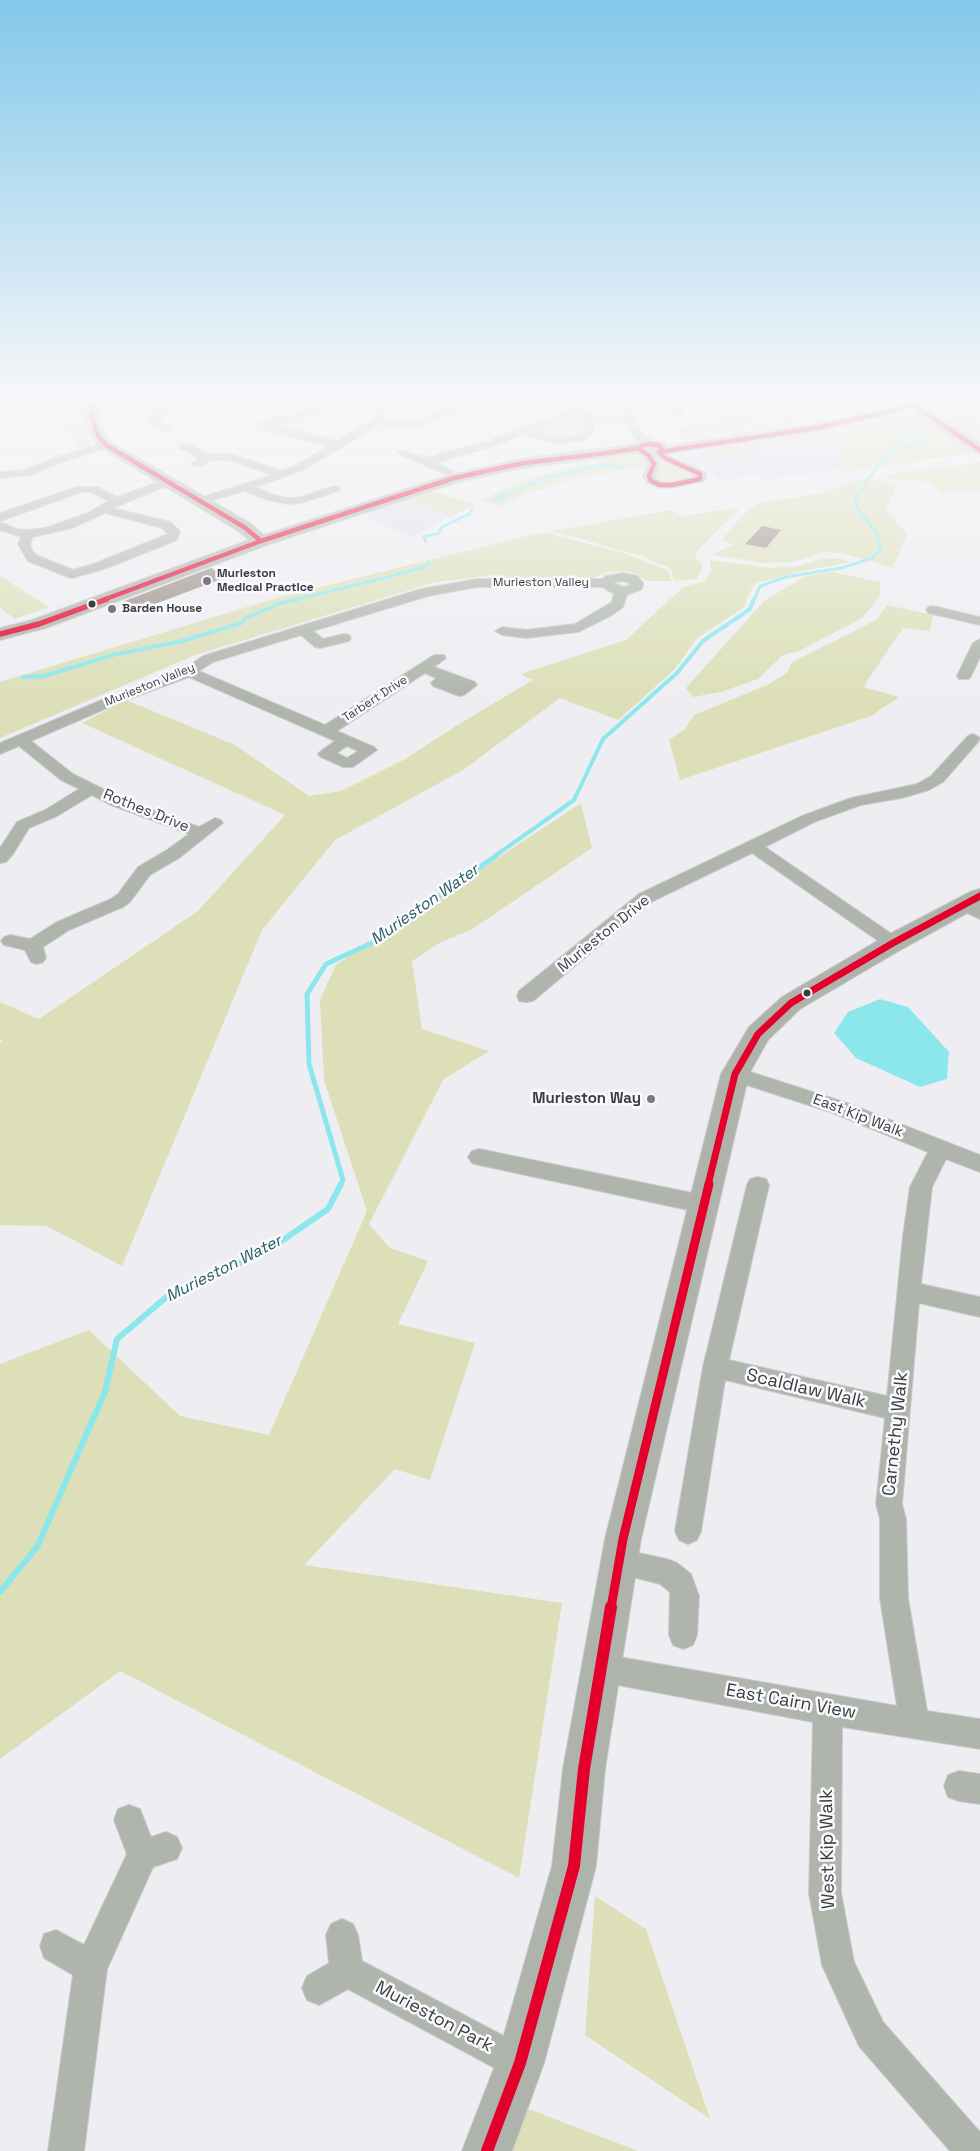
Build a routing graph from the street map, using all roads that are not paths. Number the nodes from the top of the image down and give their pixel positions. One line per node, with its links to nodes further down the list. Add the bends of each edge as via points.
1 (47, 500): 8 (street)
2 (275, 500): 3 (street, via 286,504)
3 (300, 500)
4 (385, 500): 11 (street)
5 (116, 501): 7 (street)
6 (200, 501): 11 (street)
7 (104, 509): 10 (street, via 68,525); 10 (street, via 166,525 174,535 100,566 72,574 32,558 24,544)
8 (0, 516)
9 (0, 526): 10 (street)
10 (28, 534)
11 (267, 539): 18 (street, via 39,624)
12 (606, 583): 13 (street, Murieston Valley); 13 (street, Murieston Valley, via 610,579 624,577 637,583 634,589); 16 (street, Murieston Valley, via 500,582 450,586)
13 (620, 591): 17 (street, via 618,604 589,623 526,639)
14 (933, 610): 15 (street, via 949,618)
15 (980, 620)
16 (302, 629): 19 (street, via 319,649); 23 (street, Murieston Valley, via 208,659)
17 (502, 631)
18 (0, 634)
19 (344, 638)
20 (980, 643): 24 (street)
21 (438, 658): 22 (street, Tarbert Drive)
22 (423, 668): 25 (street, Tarbert Drive); 28 (street, Tarbert Drive)
23 (189, 672): 26 (street, Tarbert Drive); 29 (street, Murieston Valley)
24 (964, 676)
25 (447, 677)
26 (252, 700): 27 (street); 28 (street, Tarbert Drive)
27 (229, 708)
28 (326, 731): 30 (street, Tarbert Drive)
29 (20, 740): 32 (street, Murieston Valley); 33 (street, Rothes Drive, via 67,777)
30 (345, 741)
31 (973, 747): 36 (street, Murieston Drive, via 923,787 857,801 808,819)
32 (0, 749)
33 (91, 789): 35 (street, Rothes Drive); 37 (street, Rothes Drive, via 23,825)
34 (215, 823): 35 (street, Rothes Drive)
35 (201, 833): 39 (street, Rothes Drive, via 144,871 118,903 63,926 35,951)
36 (753, 846): 40 (street); 41 (street, Murieston Drive, via 645,898)
37 (0, 858)
38 (975, 905): 40 (street)
39 (10, 941)
40 (893, 943): 42 (street, via 791,1003 758,1034)
41 (540, 992)
42 (735, 1074): 43 (street, East Kip Walk, via 785,1089); 47 (street)
43 (941, 1148): 44 (street, East Kip Walk); 48 (street, Carnethy Walk, via 921,1187)
44 (980, 1164)
45 (491, 1165): 47 (street)
46 (758, 1185): 50 (street)
47 (702, 1204): 53 (street)
48 (910, 1291): 49 (street); 51 (street, Carnethy Walk)
49 (980, 1307)
50 (714, 1367): 51 (street, Scaldlaw Walk); 52 (street)
51 (898, 1410): 57 (street, Carnethy Walk, via 889,1504 893,1519 894,1598)
52 (688, 1531)
53 (619, 1562): 54 (street, via 666,1572 681,1584 684,1596); 55 (street)
54 (683, 1635)
55 (602, 1668): 56 (street, East Cairn View); 65 (street, via 584,1769 574,1866)
56 (828, 1710): 57 (street, East Cairn View); 68 (street, West Kip Walk, via 825,1893 838,1965 871,2034)
57 (914, 1724): 58 (street, East Cairn View)
58 (980, 1734)
59 (129, 1820): 62 (street, via 155,1852)
60 (342, 1935): 63 (street)
61 (56, 1946): 62 (street)
62 (91, 1967): 66 (street)
63 (347, 1971): 64 (street); 65 (street, Murieston Park)
64 (320, 1988)
65 (520, 2063): 67 (street)
66 (66, 2151)
67 (487, 2151)
68 (973, 2151)

